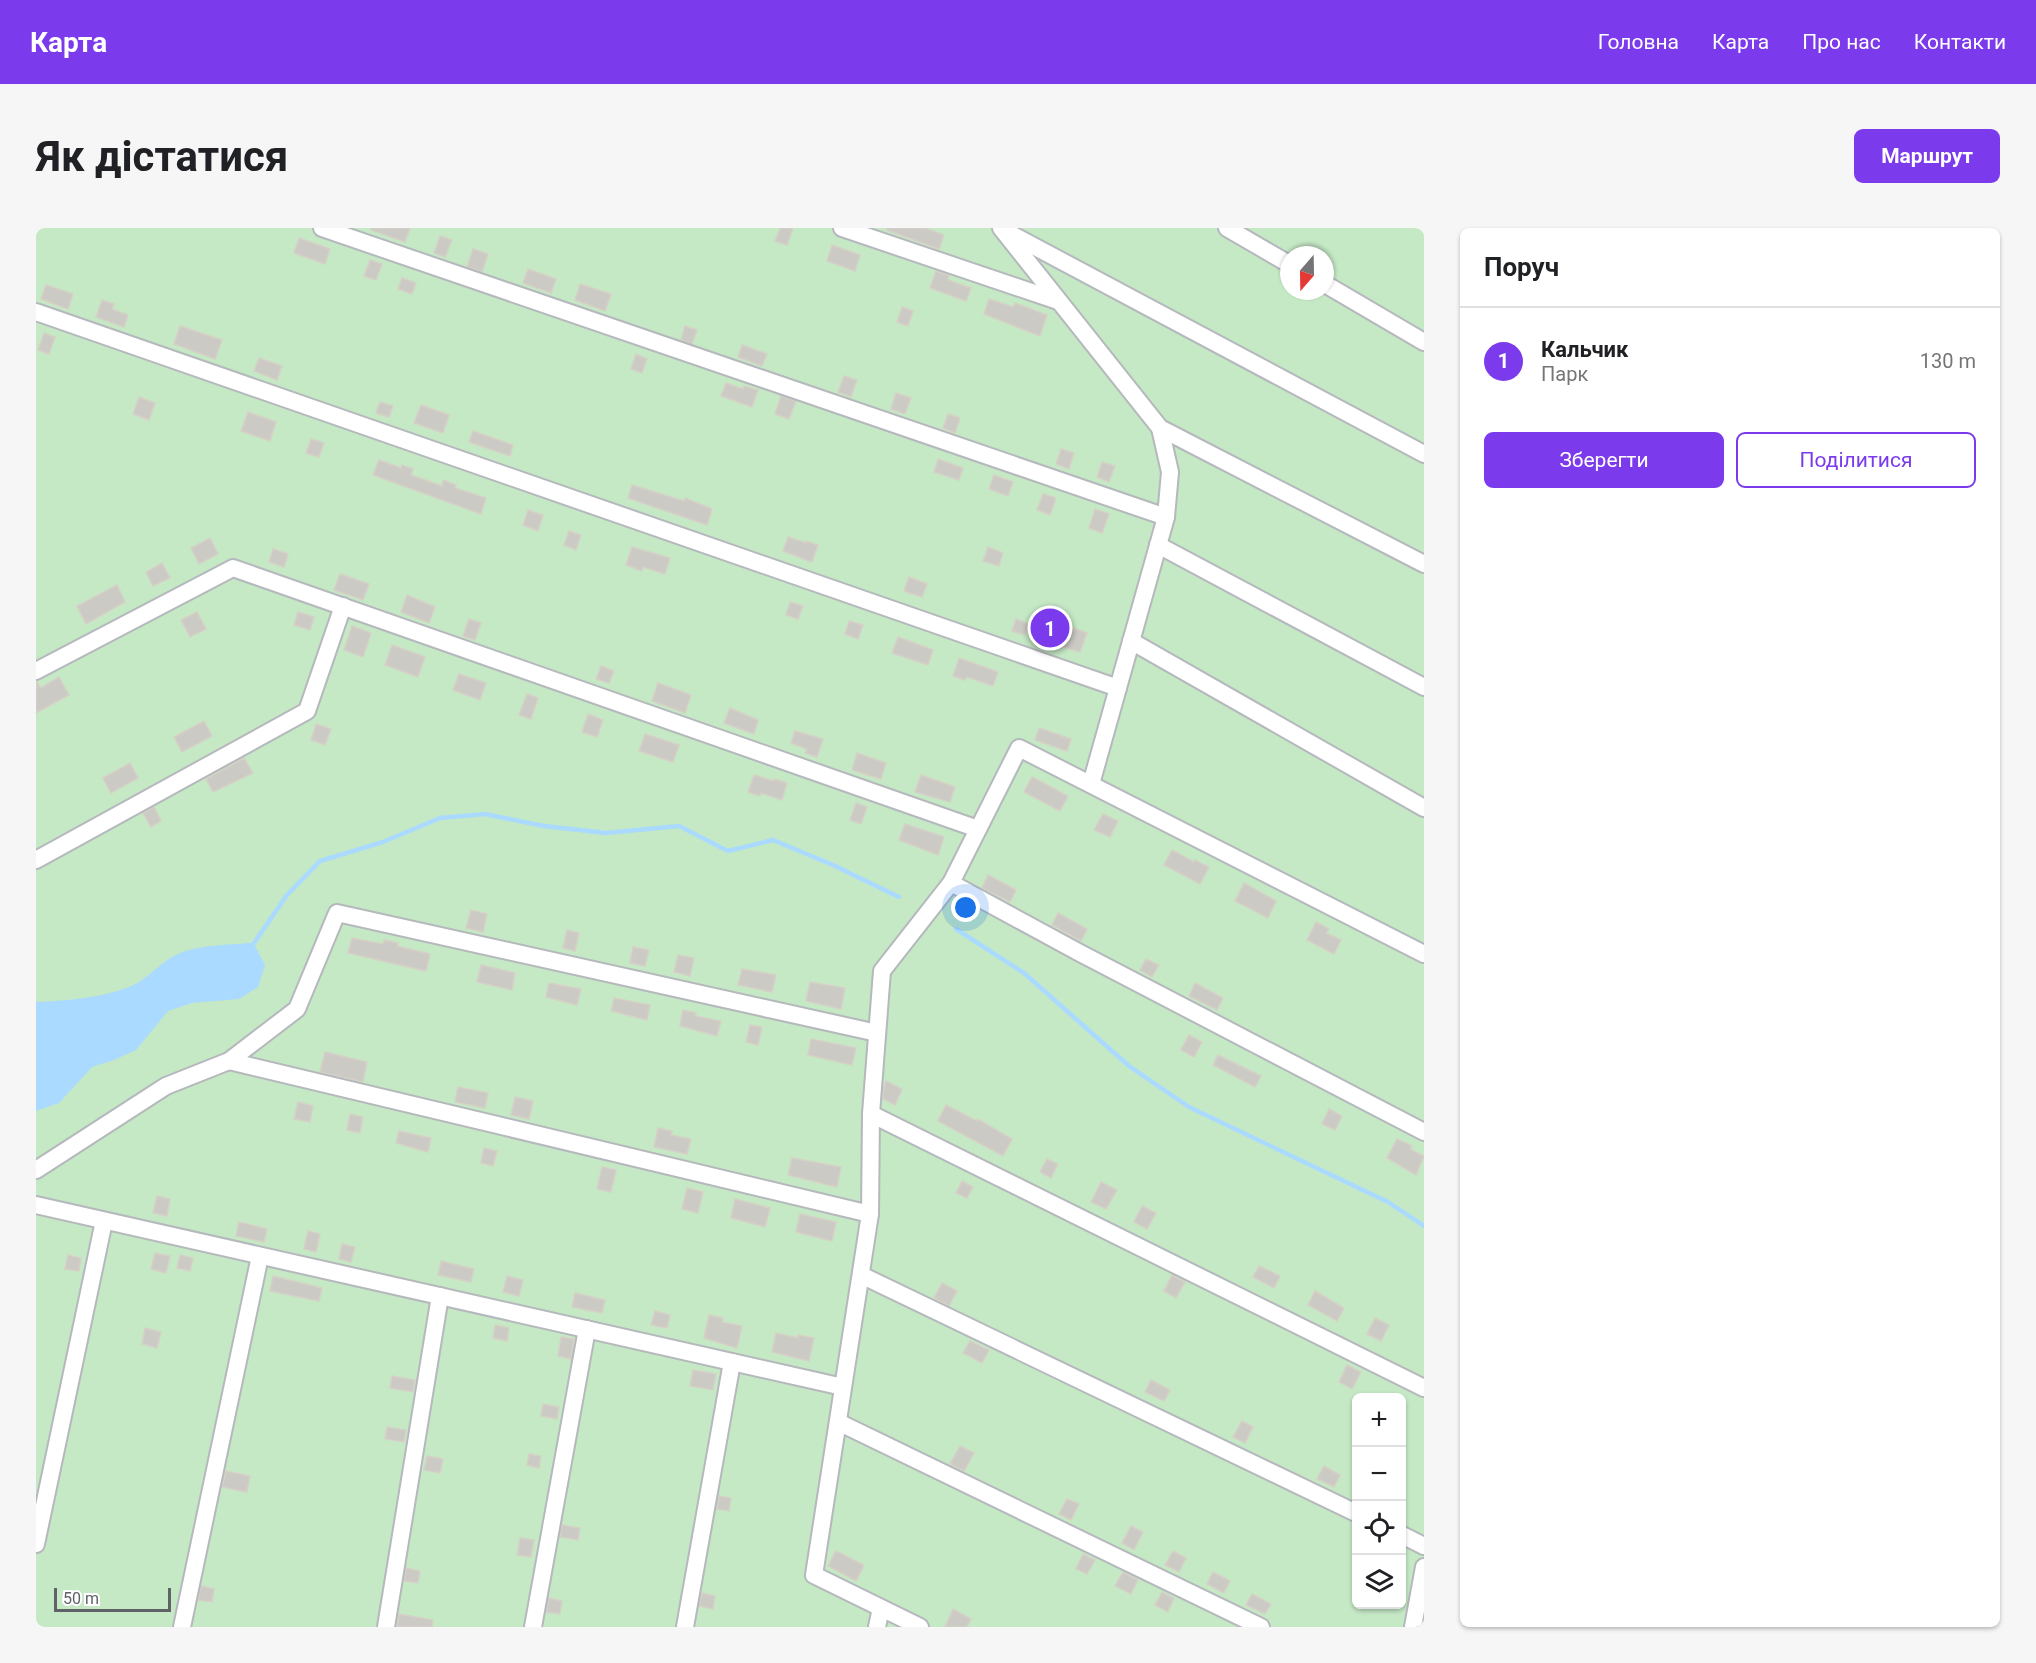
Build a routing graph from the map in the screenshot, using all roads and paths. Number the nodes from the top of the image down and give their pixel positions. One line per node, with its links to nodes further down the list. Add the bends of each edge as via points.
1 (322, 228): 12 (lane)
2 (842, 228): 7 (lane)
3 (1227, 228): 5 (lane)
4 (1001, 229): 7 (lane); 11 (lane)
5 (1280, 259)
6 (1334, 289): 9 (lane)
7 (1058, 301): 10 (lane)
8 (36, 312): 19 (lane)
9 (1424, 342)
10 (1160, 428): 12 (lane, via 1170,472); 14 (lane)
11 (1424, 454)
12 (1166, 517): 13 (lane)
13 (1158, 545): 16 (lane); 18 (lane)
14 (1424, 564)
15 (343, 606): 17 (lane, via 233,568); 22 (lane); 23 (lane, via 307,711)
16 (1131, 641): 19 (lane); 21 (lane)
17 (36, 671)
18 (1424, 687)
19 (1118, 688): 20 (lane)
20 (1091, 784): 22 (lane, via 1019,748); 25 (lane)
21 (1424, 808)
22 (978, 829): 24 (lane)
23 (36, 860)
24 (951, 883): 26 (lane, via 882,971); 29 (lane)
25 (1424, 954)
26 (877, 1033): 27 (lane, via 337,913 297,1009); 28 (lane)
27 (229, 1061): 30 (lane, via 166,1086); 32 (lane)
28 (871, 1114): 32 (lane); 40 (lane)
29 (1424, 1131)
30 (36, 1170)
31 (36, 1205): 33 (lane)
32 (870, 1214): 35 (lane)
33 (104, 1221): 34 (lane); 44 (lane)
34 (260, 1256): 36 (lane); 48 (lane)
35 (861, 1275): 39 (lane); 42 (lane)
36 (440, 1296): 37 (lane); 49 (lane)
37 (587, 1329): 38 (lane); 50 (lane)
38 (732, 1362): 39 (lane); 51 (lane)
39 (843, 1387): 41 (lane)
40 (1424, 1388)
41 (838, 1422): 47 (lane, via 814,1575); 54 (lane)
42 (1352, 1511)
43 (1406, 1537): 45 (lane)
44 (36, 1544)
45 (1424, 1546)
46 (1424, 1567): 55 (lane)
47 (881, 1608): 52 (lane); 53 (lane)
48 (182, 1627)
49 (386, 1627)
50 (533, 1627)
51 (685, 1627)
52 (877, 1627)
53 (920, 1627)
54 (1261, 1627)
55 (1413, 1627)

